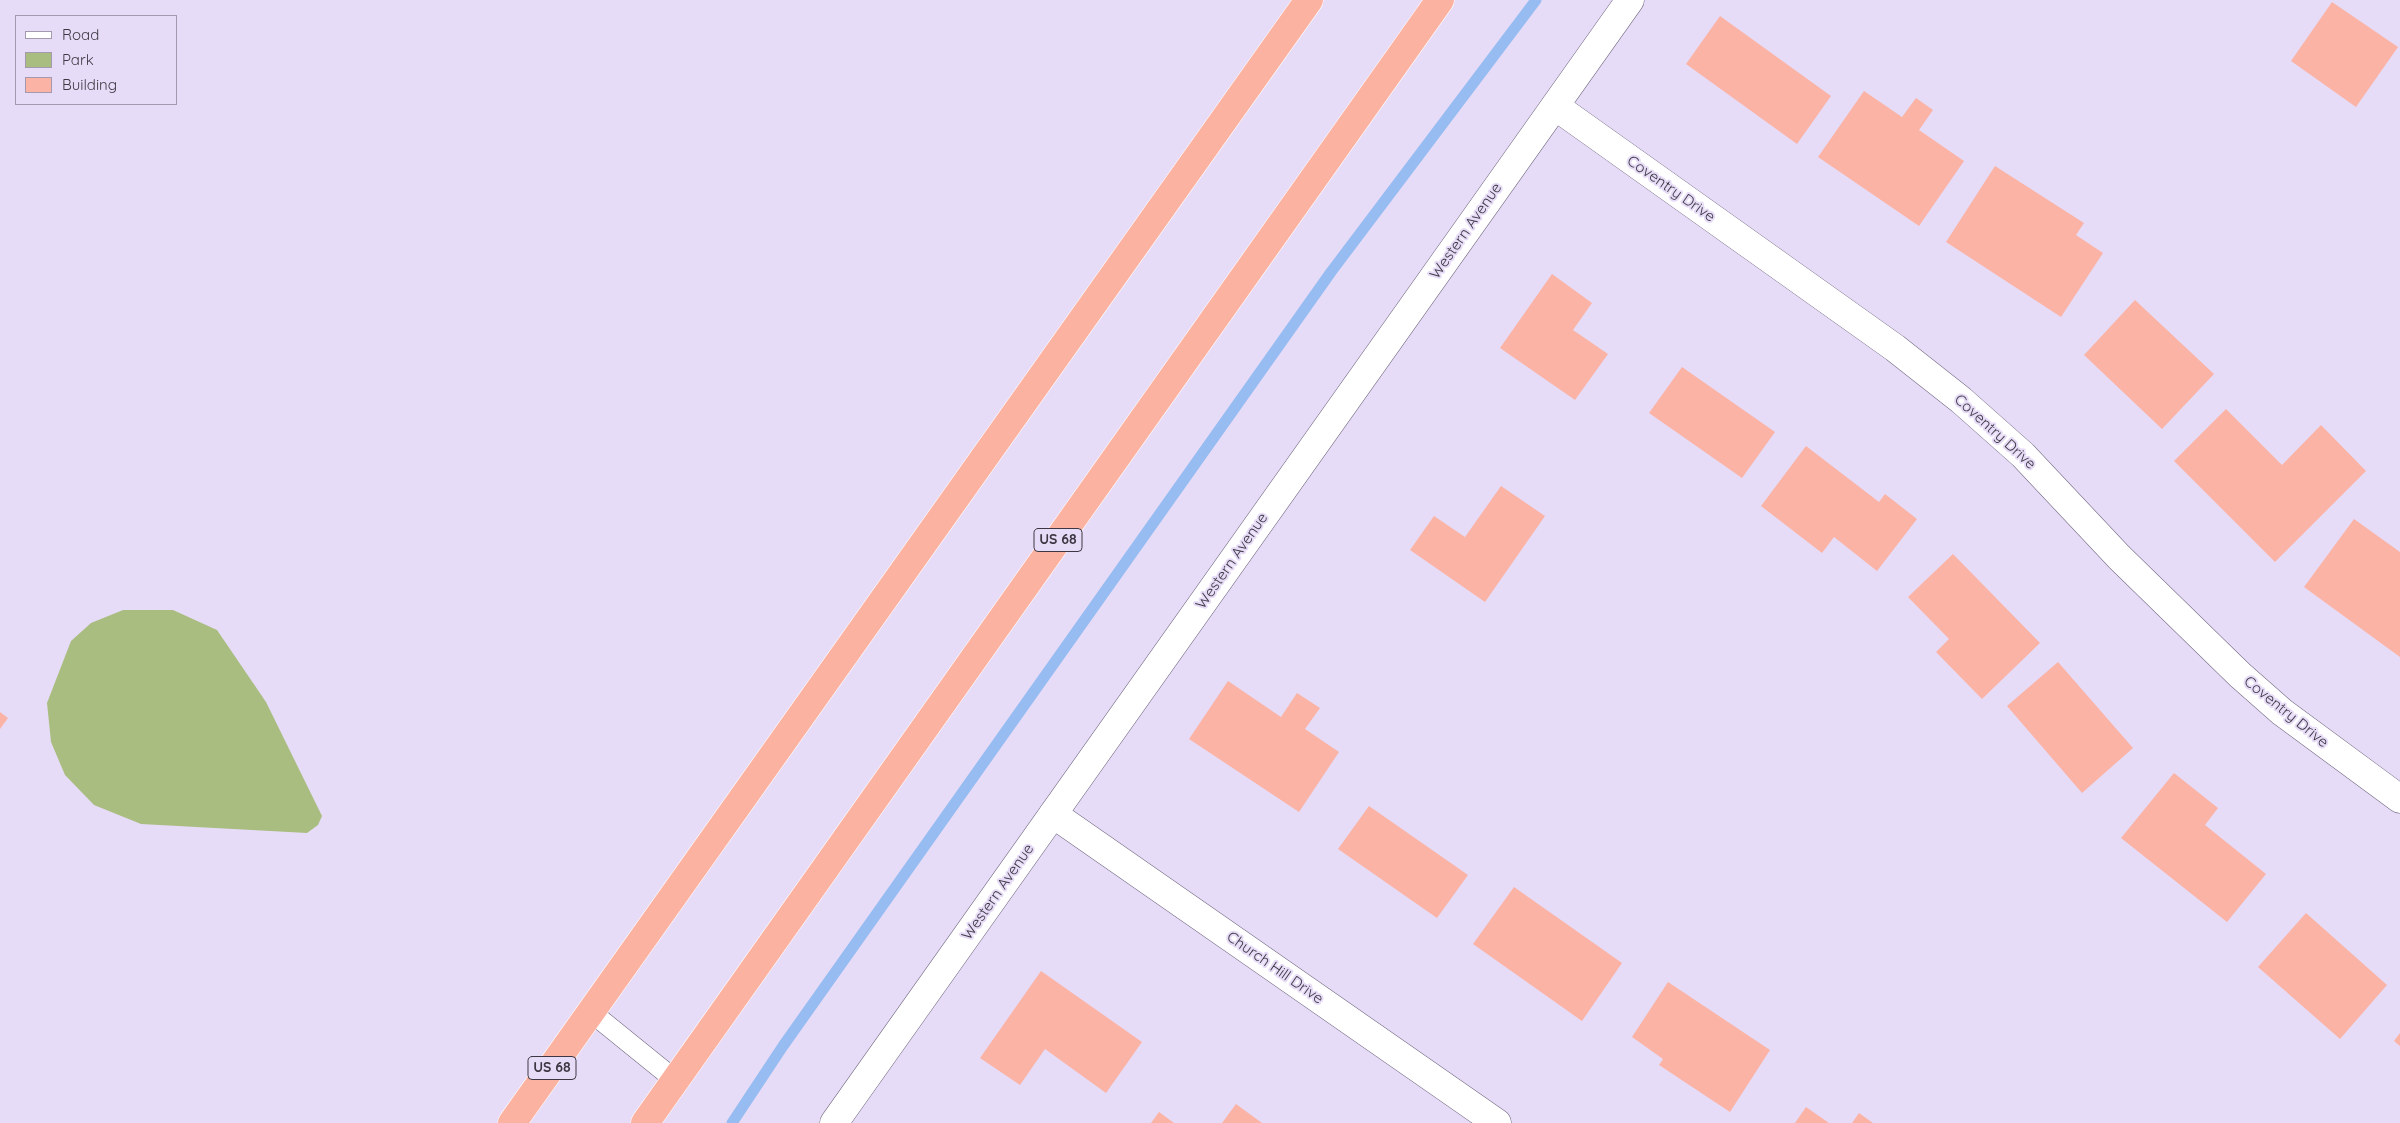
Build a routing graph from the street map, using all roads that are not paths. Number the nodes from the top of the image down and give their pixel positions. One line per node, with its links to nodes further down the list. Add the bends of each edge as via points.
1 (1308, 0): 7 (highway, US 68)
2 (1440, 0): 8 (highway, US 68)
3 (1630, 0): 4 (street, Western Avenue)
4 (1555, 106): 5 (street, Coventry Drive, via 1895,348 1961,400 2023,455 2119,557 2240,675 2282,712); 6 (street, Western Avenue)
5 (2400, 798)
6 (1053, 814): 11 (street, Western Avenue); 12 (street, Church Hill Drive)
7 (591, 1012): 8 (lane); 9 (highway, US 68)
8 (675, 1080): 10 (highway, US 68)
9 (512, 1123)
10 (645, 1123)
11 (834, 1123)
12 (1497, 1123)

